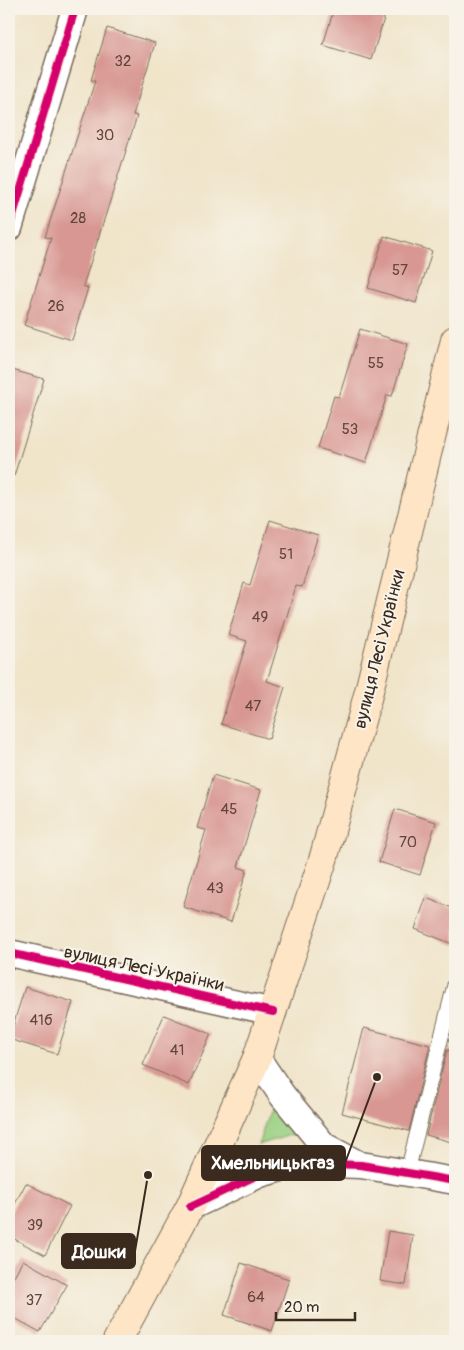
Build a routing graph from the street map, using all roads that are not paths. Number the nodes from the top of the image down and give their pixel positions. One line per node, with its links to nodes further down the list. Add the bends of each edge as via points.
1 (75, 9): 2 (street)
2 (9, 228)
3 (455, 340): 6 (main road, вулиця Лесі Українки, via 373,676 331,832)
4 (9, 953): 6 (street, вулиця Лесі Українки)
5 (455, 983): 9 (lane)
6 (272, 1012): 7 (main road, вулиця Лесі Українки)
7 (257, 1058): 8 (street, via 282,1095 324,1146); 11 (main road, вулиця Лесі Українки)
8 (361, 1166): 9 (street); 11 (street, via 298,1163 260,1174)
9 (406, 1173): 10 (street)
10 (455, 1181)
11 (190, 1207): 12 (main road, вулиця Лесі Українки)
12 (117, 1341)

